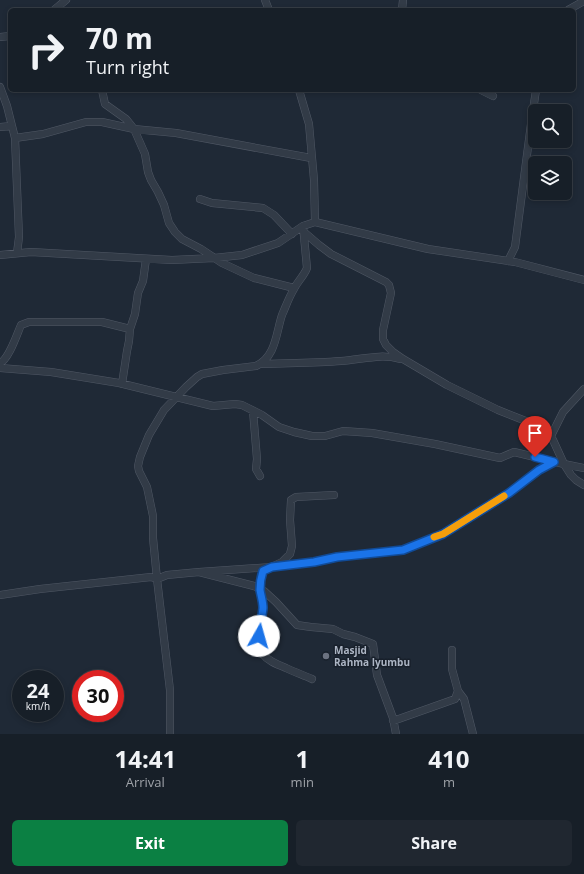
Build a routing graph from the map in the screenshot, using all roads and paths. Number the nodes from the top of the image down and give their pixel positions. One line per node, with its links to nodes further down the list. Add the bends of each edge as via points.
1 (66, 0): 3 (street)
2 (584, 1): 4 (street)
3 (56, 8)
4 (572, 8)
5 (0, 87): 11 (street)
6 (102, 92): 13 (street, via 105,104)
7 (300, 92): 15 (street, via 309,124)
8 (485, 92): 10 (street)
9 (536, 92): 24 (street, via 515,247)
10 (493, 96)
11 (12, 126): 12 (street); 14 (street)
12 (0, 127)
13 (134, 128): 14 (street, via 86,122 42,134); 15 (street, via 176,133); 22 (street, via 151,180 173,230 182,239)
14 (15, 138): 20 (street, via 19,238)
15 (311, 158): 17 (street)
16 (200, 199): 19 (street, via 212,203 263,208 274,215)
17 (315, 222): 18 (street); 24 (street, via 428,249)
18 (304, 229): 19 (street); 26 (street, via 307,268); 28 (street, via 318,246 386,282 391,288 383,338 393,352)
19 (292, 234): 22 (street, via 278,243 242,255)
20 (17, 253): 21 (street); 23 (street)
21 (0, 254)
22 (214, 258): 23 (street); 26 (street, via 254,278)
23 (146, 259): 27 (street, via 136,314)
24 (508, 261): 25 (street)
25 (584, 280)
26 (294, 288): 30 (street, via 282,316 274,346)
27 (130, 328): 29 (street, via 102,322 29,322 21,325 13,345); 32 (street)
28 (408, 361): 30 (street, via 380,356 343,361); 36 (street, via 453,388 536,425 540,432)
29 (0, 363)
30 (261, 364): 34 (street, via 202,374)
31 (0, 368): 32 (street, via 51,372)
32 (122, 384): 34 (street)
33 (584, 389): 36 (street, via 563,412)
34 (176, 397): 35 (street, via 213,406 242,405); 45 (street, via 164,410 149,435 138,466 153,516)
35 (253, 411): 37 (street, via 279,427 312,436 325,436 343,431 372,433 500,458 514,452); 40 (street, via 256,469)
36 (550, 436): 38 (street)
37 (554, 462): 38 (street); 43 (street, via 443,534 403,550)
38 (564, 464): 39 (street); 41 (street, via 571,475)
39 (584, 468)
40 (260, 476)
41 (584, 485)
42 (334, 495): 43 (street, via 296,496 291,500 290,554)
43 (272, 567): 44 (street); 46 (street, via 263,571)
44 (199, 572): 45 (street, via 167,575); 46 (street, via 254,586)
45 (157, 579): 47 (street, via 151,577); 52 (street, via 169,685)
46 (260, 590): 49 (street, via 263,609 259,644 262,654 267,660); 51 (street, via 276,602 297,625 334,629 373,644 376,675)
47 (0, 595)
48 (452, 650): 50 (street, via 452,669)
49 (312, 679)
50 (458, 691): 51 (street, via 455,699); 54 (street, via 464,699)
51 (393, 721): 53 (street)
52 (170, 734)
53 (396, 734)
54 (473, 734)

